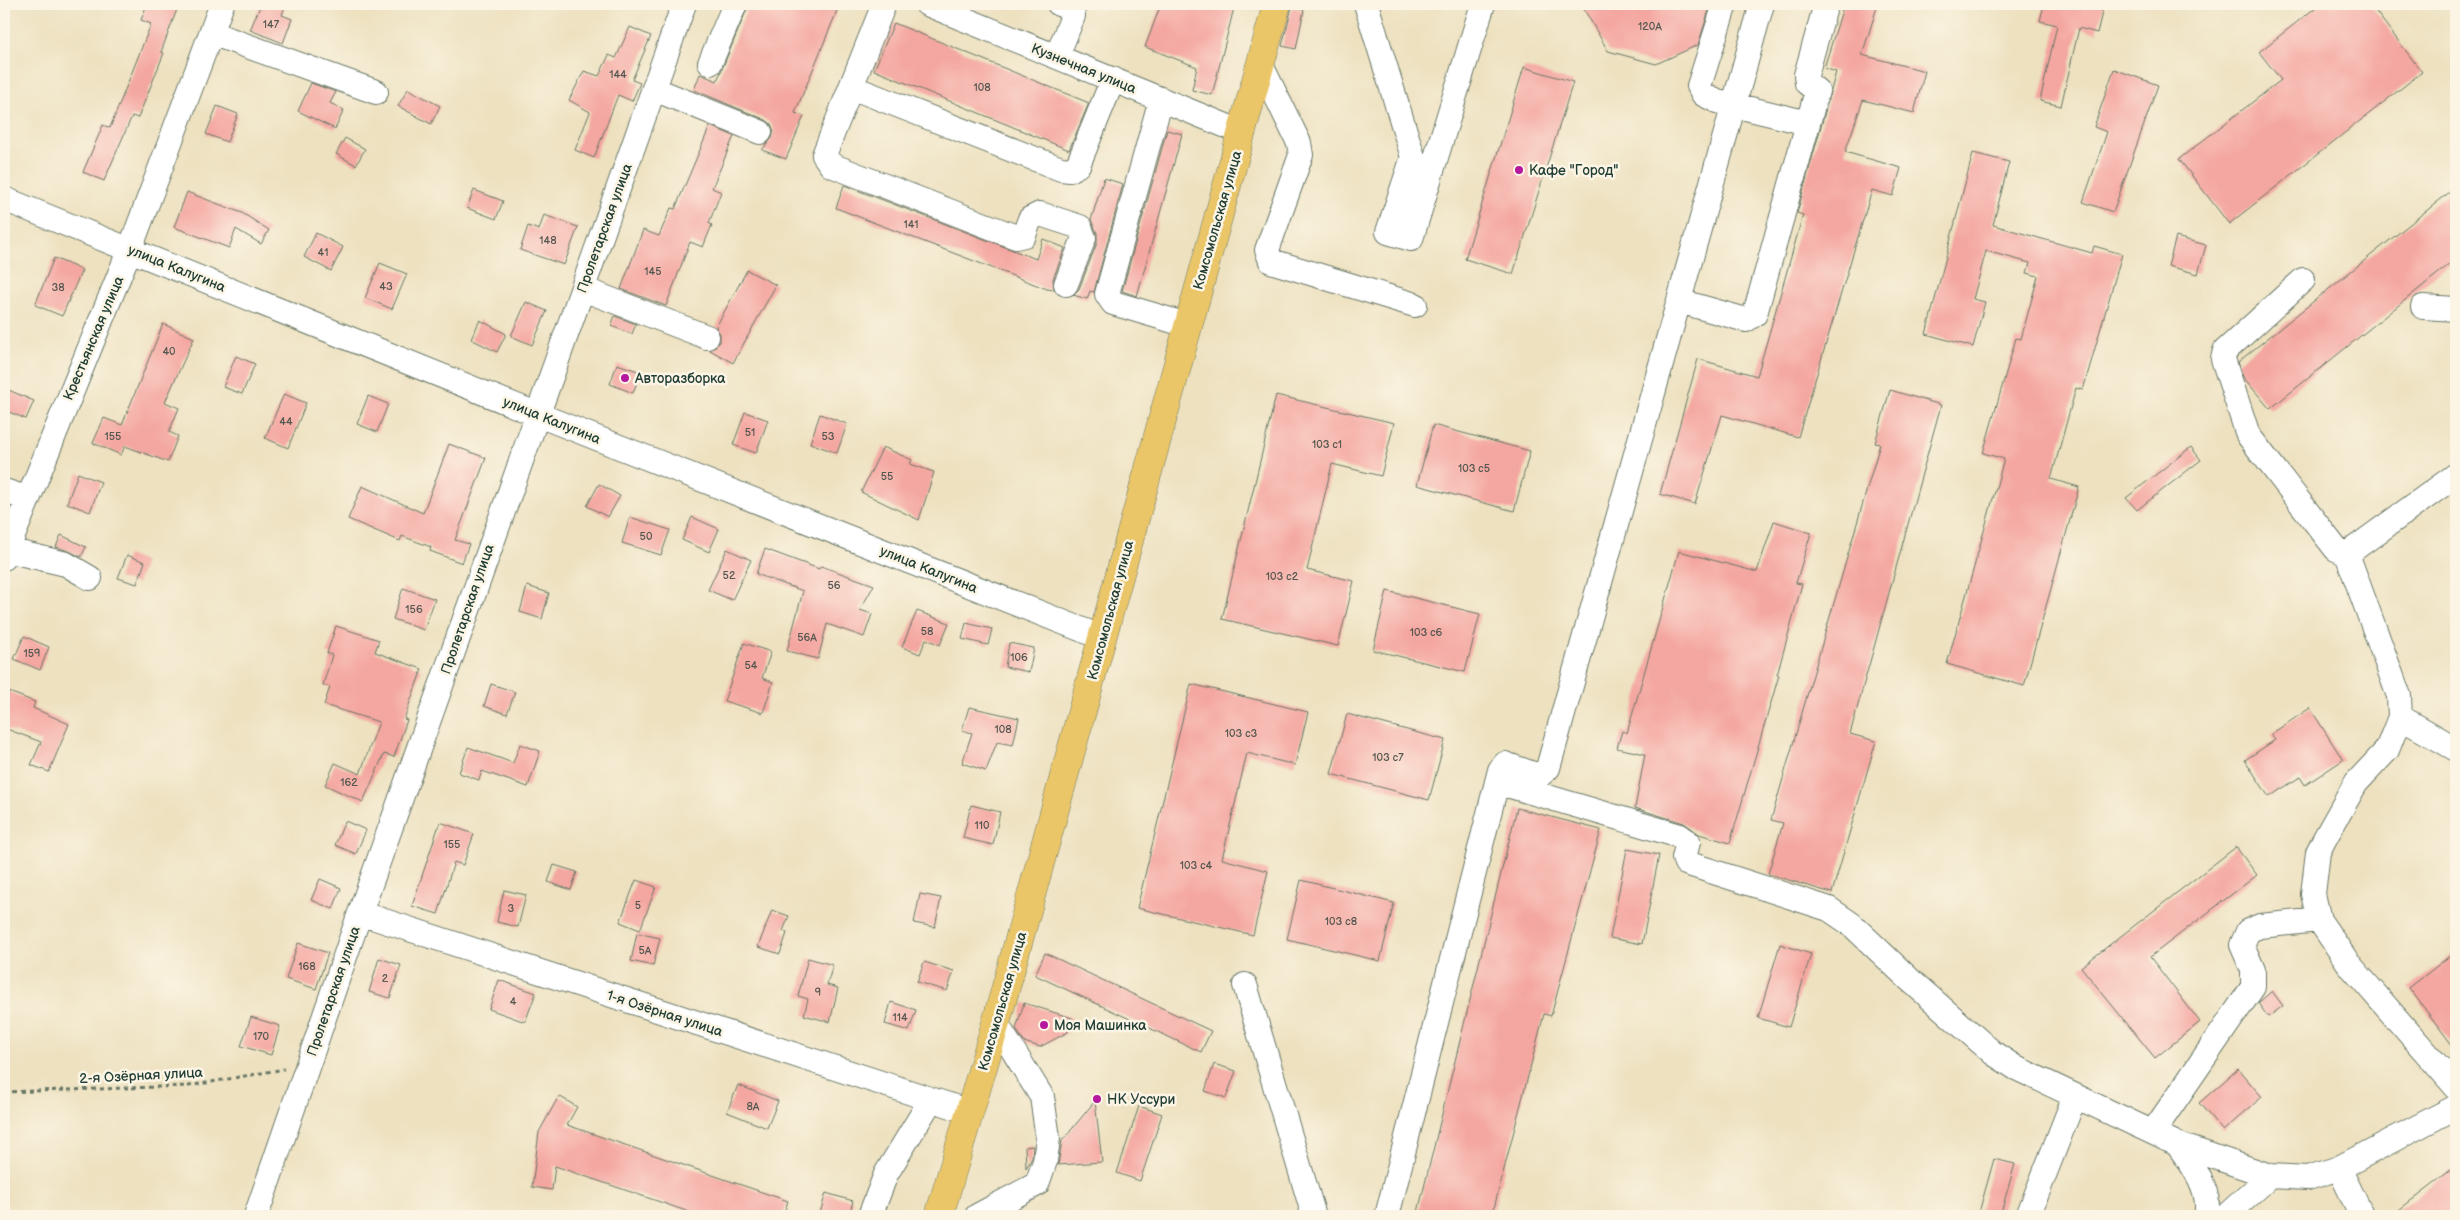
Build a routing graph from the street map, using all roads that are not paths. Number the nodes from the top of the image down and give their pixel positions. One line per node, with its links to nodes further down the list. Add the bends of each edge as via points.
1 (222, 4): 13 (street, Крестьянская улица)
2 (684, 4): 19 (street, Пролетарская улица)
3 (735, 4): 15 (street)
4 (884, 4): 18 (street)
5 (927, 4): 14 (street, Кузнечная улица)
6 (1059, 4): 14 (street, via 1070,8 1073,16)
7 (1277, 4): 16 (main road, Комсомольская улица)
8 (1366, 4): 9 (street, via 1413,157 1388,232 1411,239)
9 (1483, 4)
10 (1725, 4): 22 (street, via 1699,86 1703,94)
11 (1762, 4): 22 (street)
12 (1826, 4): 23 (street, via 1806,75 1807,83 1817,91)
13 (211, 33): 20 (street); 27 (street, Крестьянская улица)
14 (1057, 56): 17 (street, Кузнечная улица)
15 (710, 63)
16 (1260, 63): 25 (main road, Комсомольская улица); 32 (street, via 1299,143 1301,155 1267,250 1271,261)
17 (1113, 79): 18 (street, via 1078,165 1070,170); 21 (street, Кузнечная улица)
18 (851, 87): 29 (street, via 824,155 831,165 1016,237 1024,234 1030,219 1040,214 1080,227 1084,238)
19 (654, 88): 24 (street); 30 (street, Пролетарская улица)
20 (376, 92)
21 (1161, 99): 25 (street, Кузнечная улица); 35 (street, via 1107,294 1113,303)
22 (1734, 104): 23 (street); 31 (street)
23 (1808, 123): 31 (street, via 1754,314 1746,320)
24 (760, 132)
25 (1241, 132): 35 (main road, Комсомольская улица)
26 (4, 198): 27 (street, улица Калугина)
27 (130, 249): 37 (street, улица Калугина); 40 (street, Крестьянская улица)
28 (2303, 280): 42 (street, via 2225,351 2224,359 2248,436 2336,549)
29 (1066, 284)
30 (583, 289): 36 (street); 37 (street, Пролетарская улица)
31 (1679, 301): 47 (street, via 1548,768 1539,776 1505,764)
32 (1415, 305)
33 (2423, 307): 34 (street)
34 (2456, 309)
35 (1187, 325): 44 (main road, Комсомольская улица)
36 (707, 337)
37 (536, 414): 44 (street, улица Калугина); 48 (street, Пролетарская улица)
38 (2456, 475): 42 (street)
39 (4, 491): 40 (street)
40 (26, 498): 41 (street, Крестьянская улица)
41 (5, 554): 43 (street, via 66,564)
42 (2347, 554): 45 (street, via 2398,696)
43 (90, 578)
44 (1103, 638): 51 (main road, Комсомольская улица)
45 (2400, 717): 46 (street); 49 (street, via 2387,750 2356,783 2318,852 2313,894)
46 (2456, 749)
47 (1497, 782): 53 (street, via 1680,836 1688,842 1686,863 1829,910 1851,924 1993,1053); 66 (street)
48 (360, 913): 54 (street, 1-я Озёрная улица); 62 (street, Пролетарская улица)
49 (2318, 920): 52 (street, via 2349,964); 57 (street, via 2260,926 2248,931 2242,944 2252,970 2253,987)
50 (1245, 985): 65 (street)
51 (996, 1023): 56 (main road, Комсомольская улица); 64 (street, via 1042,1097 1048,1138 1037,1184)
52 (2456, 1087)
53 (2074, 1096): 57 (street); 67 (street)
54 (931, 1100): 56 (street, 1-я Озёрная улица); 63 (street, via 886,1174)
55 (2456, 1107): 59 (street)
56 (970, 1112): 61 (main road, Комсомольская улица)
57 (2153, 1132): 58 (street)
58 (2177, 1144): 60 (street); 68 (street, via 2195,1168 2205,1192)
59 (2339, 1168): 60 (street, via 2308,1178); 70 (street)
60 (2270, 1176): 69 (street)
61 (942, 1209): 64 (street)
62 (256, 1216)
63 (870, 1216)
64 (977, 1216)
65 (1314, 1216)
66 (1387, 1216)
67 (2028, 1216)
68 (2206, 1216)
69 (2226, 1216)
70 (2362, 1216)

